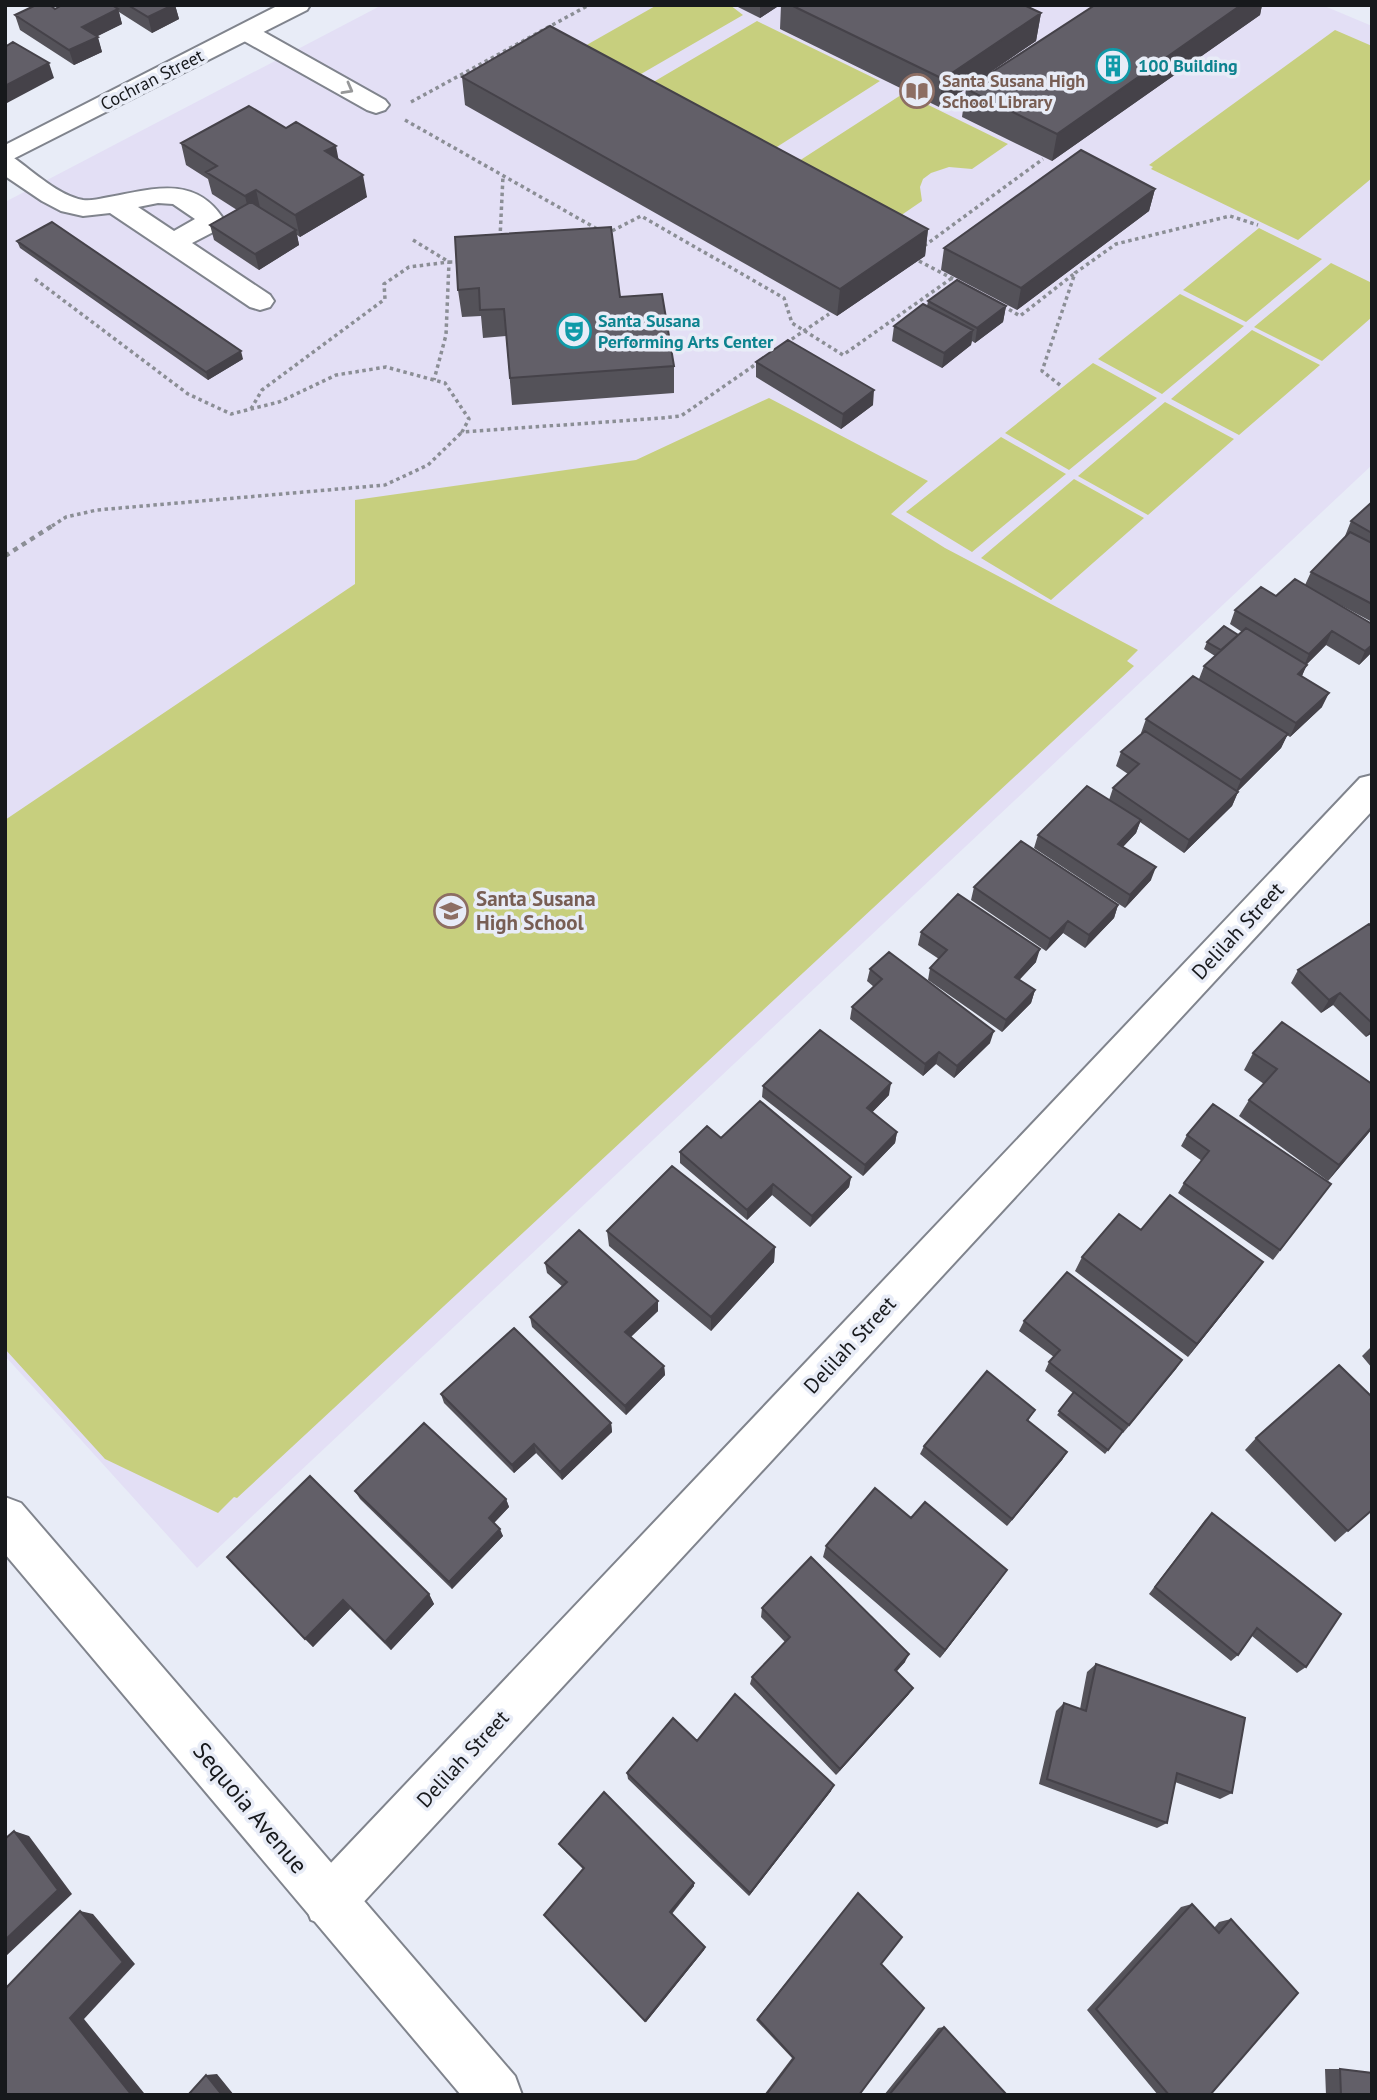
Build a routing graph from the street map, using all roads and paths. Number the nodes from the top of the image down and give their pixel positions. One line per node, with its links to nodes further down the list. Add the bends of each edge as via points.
1 (299, 5): 3 (street, Cochran Street)
2 (589, 5): 4 (path)
3 (246, 32): 6 (street, one-way to 6); 9 (street, Cochran Street)
4 (518, 44): 5 (path); 7 (path)
5 (527, 49)
6 (376, 105)
7 (404, 106)
8 (403, 119): 12 (path)
9 (5, 155)
10 (1044, 159): 19 (path)
11 (5, 164): 13 (street, via 82,208)
12 (503, 176): 15 (path); 20 (path)
13 (116, 205): 18 (street); 18 (street, via 175,194 209,217 209,223)
14 (1258, 225): 24 (path, via 1230,216 1116,244)
15 (608, 235): 16 (path); 31 (path, via 641,216 784,298 792,323)
16 (596, 238)
17 (412, 240): 22 (path)
18 (173, 243): 28 (street)
19 (920, 248)
20 (499, 250)
21 (919, 261): 25 (path)
22 (449, 262): 23 (path); 34 (path, via 446,335); 36 (path, via 409,267 384,284 385,299 262,390)
23 (474, 262)
24 (1075, 273): 29 (path, via 1020,316); 35 (path, via 1042,371)
25 (952, 278): 27 (path); 31 (path, via 843,355)
26 (35, 279): 36 (path, via 188,394 231,414)
27 (963, 284)
28 (260, 301)
29 (997, 303)
30 (828, 314): 31 (path)
31 (804, 330): 32 (path)
32 (782, 346)
33 (759, 361): 37 (path, via 681,416)
34 (434, 380): 36 (path, via 386,367 336,375 279,402); 37 (path, via 445,383 469,419)
35 (1060, 385)
36 (251, 409)
37 (462, 432): 38 (path, via 425,470 385,485 97,510 66,517)
38 (5, 556)
39 (1366, 803): 41 (street, Delilah Street)
40 (5, 1519): 41 (street, Sequoia Avenue)
41 (329, 1902): 42 (street, Sequoia Avenue)
42 (496, 2095)

